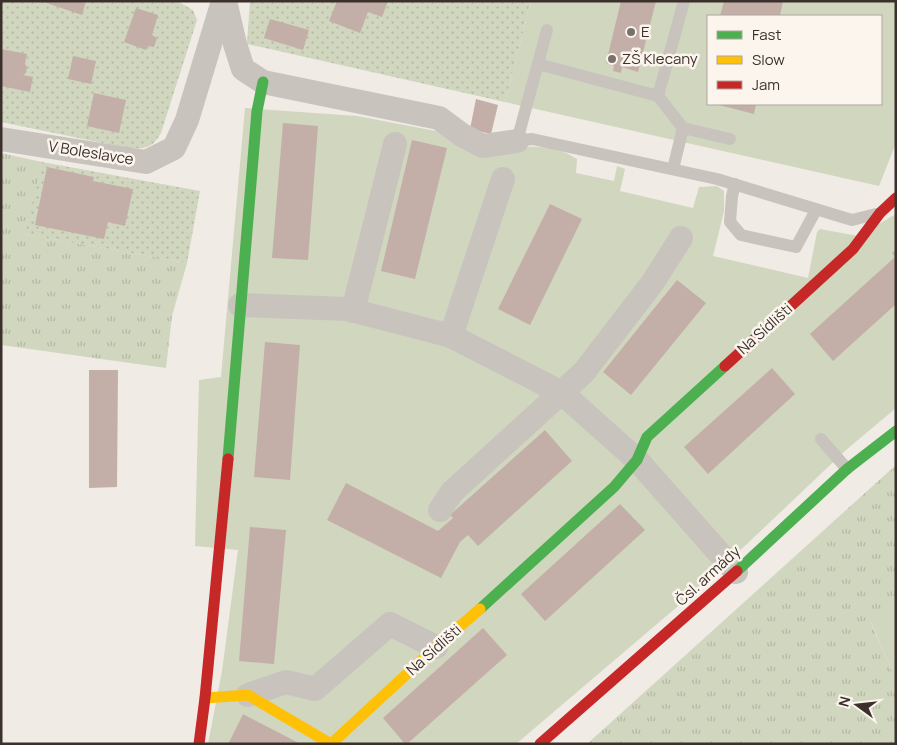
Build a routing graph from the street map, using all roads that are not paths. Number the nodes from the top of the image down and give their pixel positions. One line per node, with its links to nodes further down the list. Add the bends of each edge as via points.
1 (224, 1): 5 (street, via 243,69); 8 (street, V Boleslavce, via 174,148 146,162)
2 (684, 1): 6 (lane)
3 (547, 30): 4 (lane)
4 (538, 64): 6 (lane); 10 (lane)
5 (263, 82): 10 (street, via 439,118 483,146); 19 (street, via 257,111)
6 (658, 96): 7 (lane)
7 (682, 128): 9 (lane); 12 (lane)
8 (1, 139)
9 (730, 139)
10 (516, 141): 12 (lane, via 532,139)
11 (395, 144): 20 (street)
12 (673, 169): 14 (lane)
13 (503, 179): 21 (street)
14 (735, 184): 16 (lane); 16 (lane, via 730,222 740,235 796,247)
15 (896, 198): 17 (street, Na Sídlišti)
16 (816, 210): 17 (lane, via 852,220)
17 (880, 213): 25 (street, Na Sídlišti, via 853,249 647,437)
18 (680, 238): 22 (street, via 653,282 584,372)
19 (240, 305): 20 (street); 31 (street)
20 (353, 310): 21 (street)
21 (451, 336): 22 (street)
22 (562, 393): 25 (street); 27 (street, via 452,492)
23 (896, 431): 26 (street, Čsl. armády)
24 (821, 439): 26 (lane)
25 (637, 460): 28 (street); 29 (street, Na Sídlišti, via 614,487)
26 (847, 469): 28 (street, Čsl. armády)
27 (440, 510)
28 (736, 572): 33 (street, Čsl. armády)
29 (436, 647): 30 (street, via 390,624 316,689 286,682); 30 (street, Na Sídlišti, via 332,744)
30 (248, 695): 31 (street)
31 (205, 698): 32 (street)
32 (199, 744)
33 (540, 744)

